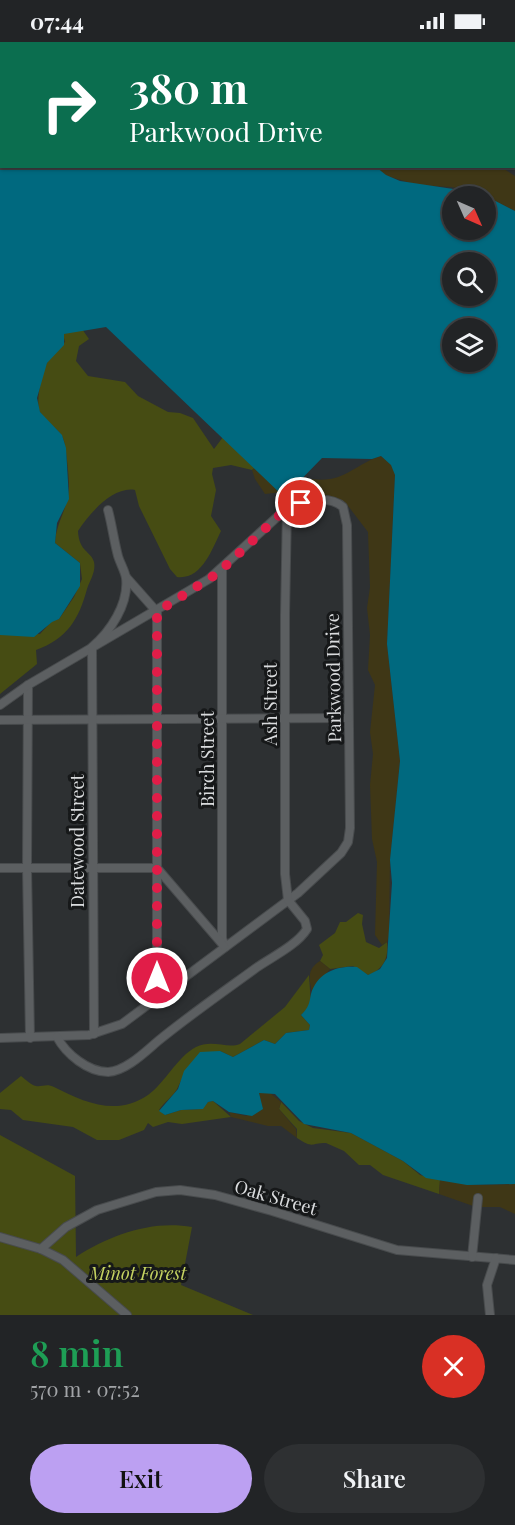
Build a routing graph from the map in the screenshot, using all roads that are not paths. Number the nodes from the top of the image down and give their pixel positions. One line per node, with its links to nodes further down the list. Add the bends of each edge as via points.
1 (287, 508): 3 (street); 10 (street, Ash Street); 11 (street, Parkwood Drive, via 326,501 337,502 344,509)
2 (108, 510): 4 (street)
3 (222, 570): 5 (street); 15 (street, Birch Street)
4 (126, 577): 5 (street); 6 (street, via 115,619 105,636)
5 (157, 612): 6 (street); 14 (street)
6 (92, 647): 7 (street); 9 (street, Datewood Street)
7 (28, 685): 8 (street); 12 (street)
8 (0, 705)
9 (92, 718): 12 (street); 14 (street); 18 (street, Datewood Street)
10 (284, 718): 11 (street); 15 (street); 20 (street, Ash Street)
11 (348, 718): 20 (street, Parkwood Drive, via 348,842 328,866)
12 (28, 719): 13 (street); 17 (street)
13 (0, 720)
14 (157, 720): 15 (street); 19 (street)
15 (222, 720): 21 (street, Birch Street)
16 (0, 868): 17 (street)
17 (27, 868): 18 (street); 26 (street)
18 (92, 868): 19 (street); 23 (street, Datewood Street)
19 (157, 868): 21 (street); 22 (street)
20 (288, 900): 21 (street, Parkwood Drive); 24 (street, via 307,924 303,934 126,1065 107,1072 89,1067 66,1050)
21 (225, 948): 22 (street, Parkwood Drive)
22 (157, 998): 23 (street, Parkwood Drive, via 122,1024)
23 (94, 1034): 24 (street, Parkwood Drive)
24 (57, 1037): 26 (street, Parkwood Drive)
25 (0, 1038): 26 (street, Parkwood Drive)
26 (30, 1038)
27 (478, 1198): 30 (street)
28 (0, 1237): 29 (street)
29 (41, 1249): 30 (street, Oak Street, via 66,1227 97,1210 180,1190 215,1195 397,1250); 33 (street, via 73,1267)
30 (472, 1257): 31 (street, Oak Street)
31 (496, 1258): 32 (street, Oak Street); 34 (street, via 487,1285)
32 (515, 1260)
33 (127, 1315)
34 (490, 1315)

